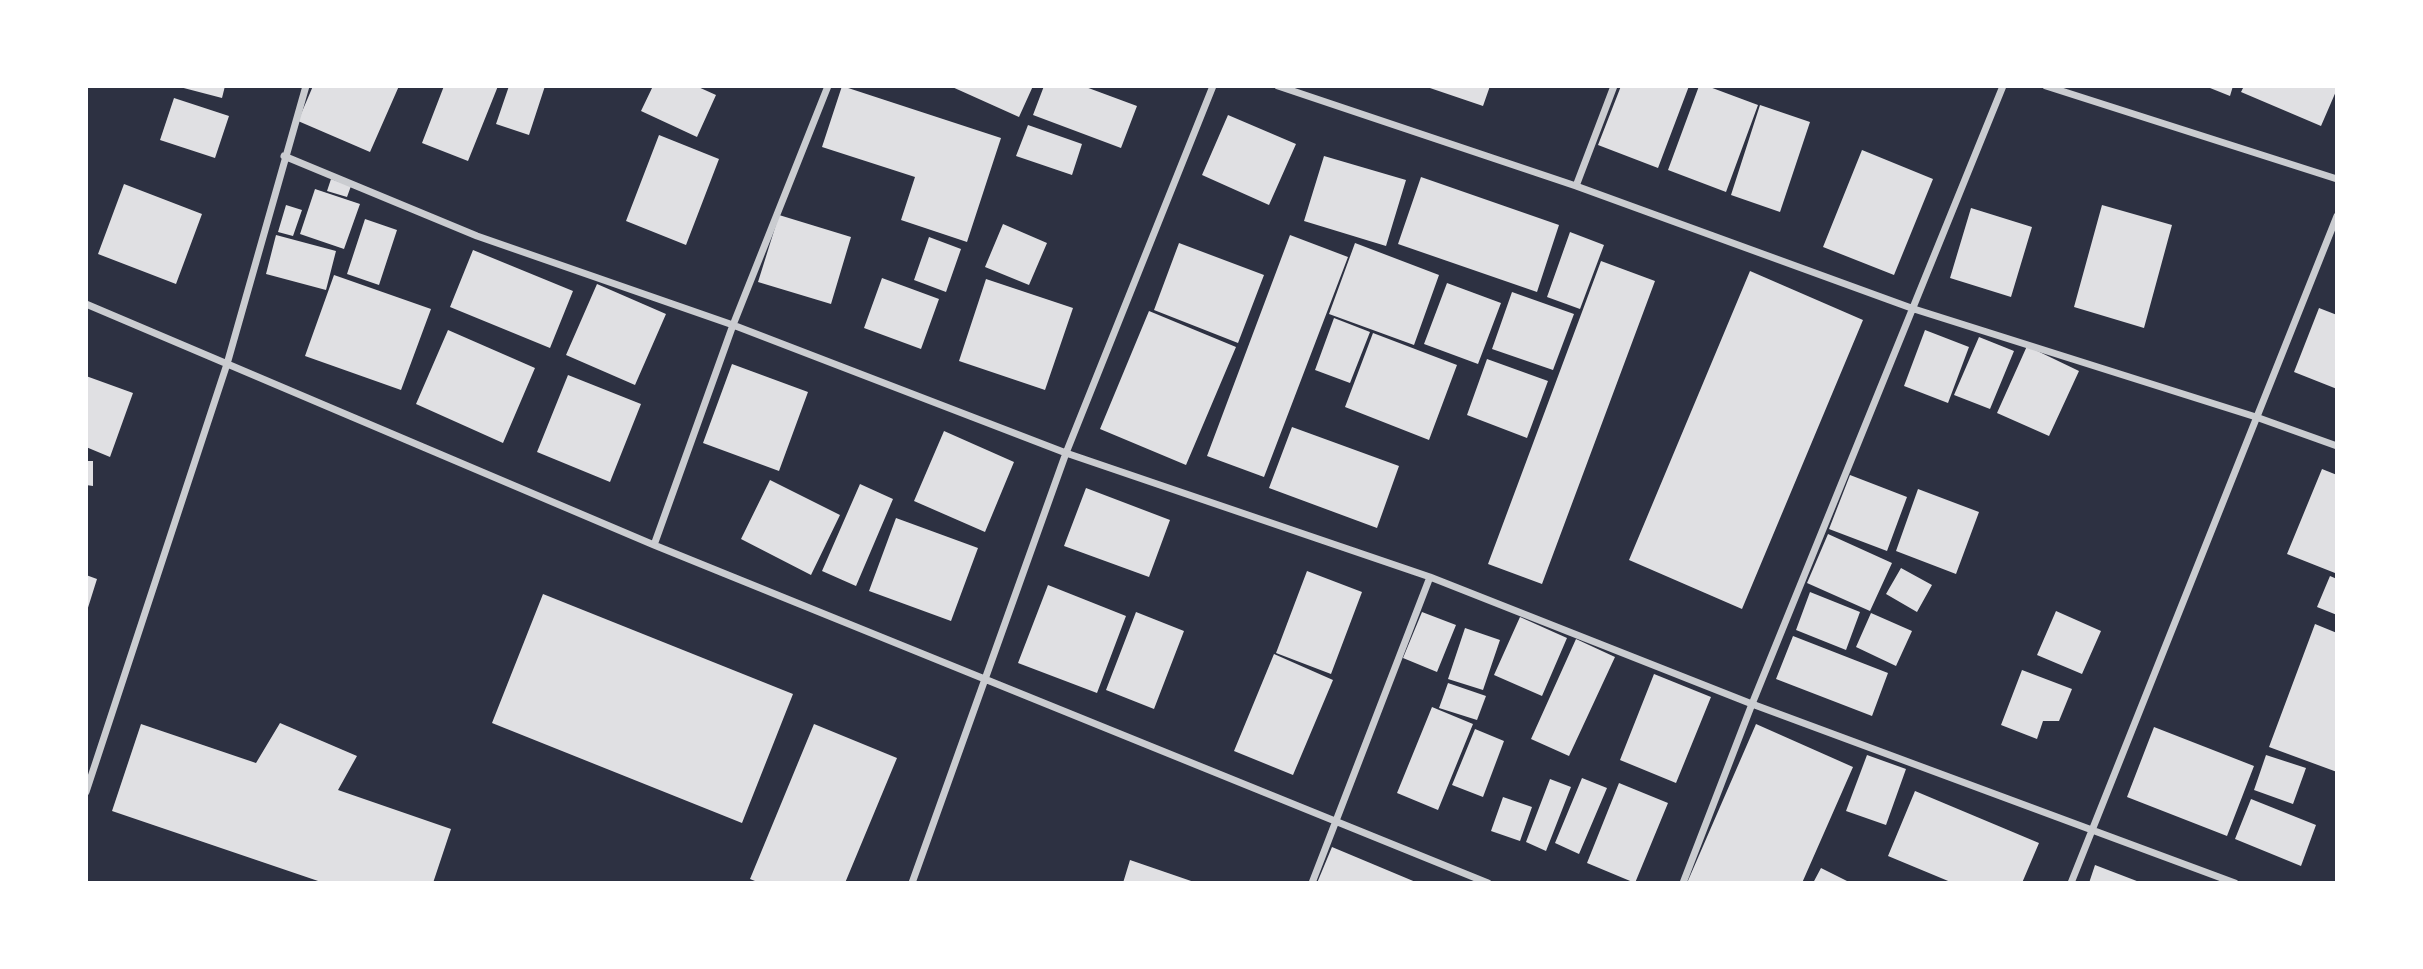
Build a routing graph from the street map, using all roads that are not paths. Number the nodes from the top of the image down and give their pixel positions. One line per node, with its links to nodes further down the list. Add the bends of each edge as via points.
1 (306, 86): 8 (street)
2 (828, 86): 14 (street)
3 (1213, 86): 18 (street)
4 (1278, 86): 10 (street)
5 (1614, 86): 10 (street)
6 (2003, 86): 13 (street)
7 (2046, 86): 9 (street)
8 (284, 156): 14 (street, via 477,236); 15 (street)
9 (2337, 179)
10 (1576, 186): 13 (street)
11 (2337, 216): 16 (street)
12 (86, 304): 15 (street)
13 (1914, 309): 16 (street); 22 (street)
14 (733, 325): 18 (street); 19 (street)
15 (228, 364): 19 (street); 23 (street)
16 (2256, 417): 17 (street); 25 (street)
17 (2337, 446)
18 (1066, 453): 20 (street); 21 (street)
19 (654, 545): 21 (street)
20 (1430, 577): 22 (street); 24 (street)
21 (983, 679): 24 (street); 26 (street)
22 (1752, 704): 25 (street); 29 (street)
23 (86, 792)
24 (1337, 822): 27 (street); 28 (street)
25 (2092, 831): 30 (street); 31 (street)
26 (912, 883)
27 (1311, 883)
28 (1488, 883)
29 (1683, 883)
30 (2071, 883)
31 (2235, 883)

